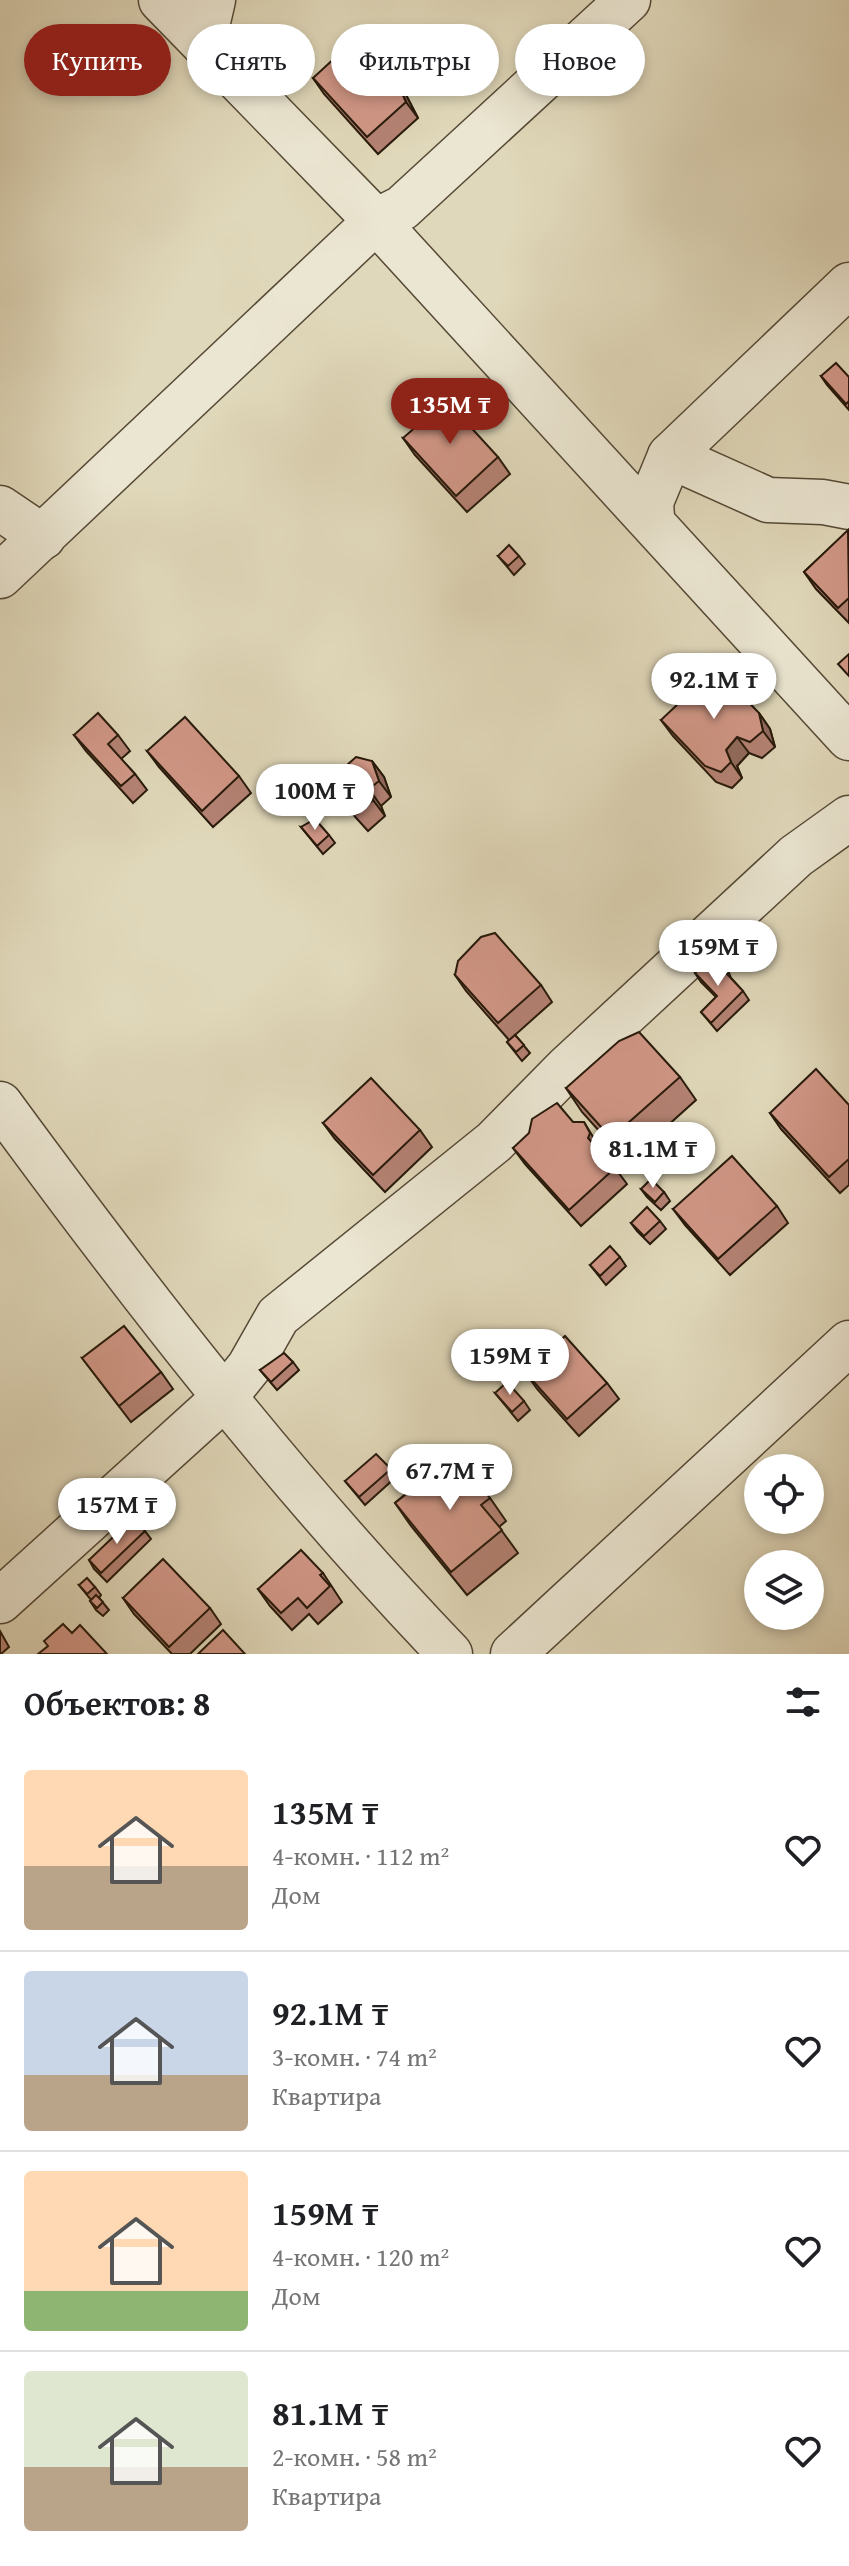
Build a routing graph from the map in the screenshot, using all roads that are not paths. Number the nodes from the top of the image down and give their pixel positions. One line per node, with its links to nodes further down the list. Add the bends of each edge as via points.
1 (161, 0): 5 (street)
2 (213, 0): 4 (street)
3 (628, 0): 7 (street, via 402,208)
4 (207, 24)
5 (187, 29)
6 (252, 96): 7 (street)
7 (376, 221): 12 (street); 13 (street)
8 (849, 285): 9 (street)
9 (670, 456): 10 (street, via 768,500); 12 (street, via 651,502)
10 (849, 507)
11 (0, 508): 13 (street)
12 (652, 518): 15 (street)
13 (43, 537): 14 (street)
14 (0, 576)
15 (849, 738)
16 (849, 818): 19 (street, via 796,856 494,1142 278,1316)
17 (0, 1104): 19 (street)
18 (849, 1343): 22 (street)
19 (224, 1398): 20 (street); 21 (street)
20 (0, 1601)
21 (450, 1654)
22 (513, 1654)

